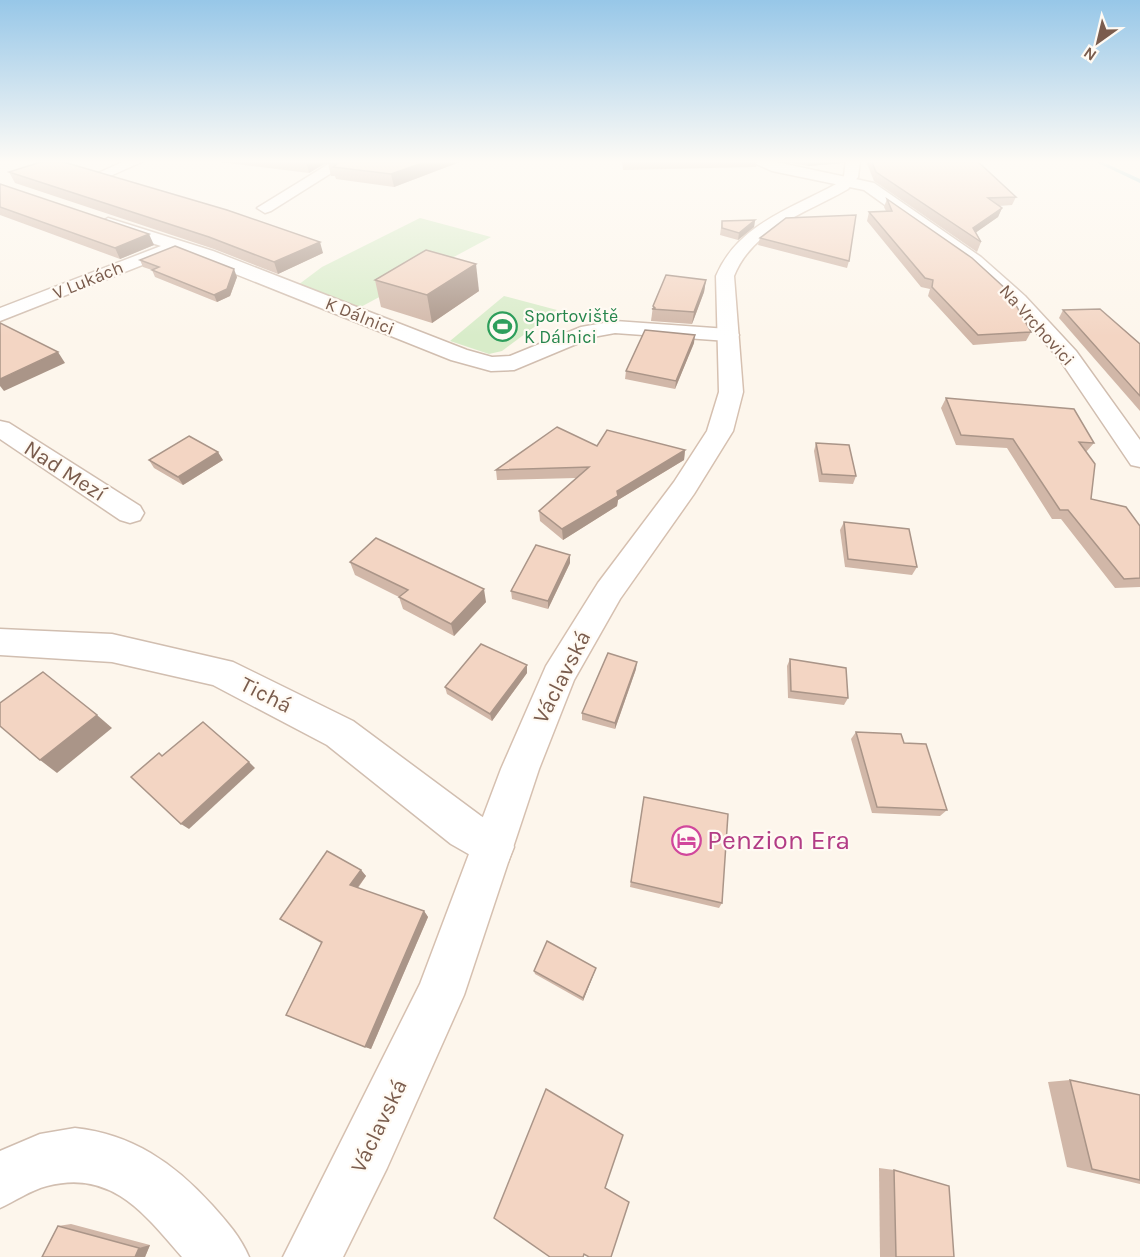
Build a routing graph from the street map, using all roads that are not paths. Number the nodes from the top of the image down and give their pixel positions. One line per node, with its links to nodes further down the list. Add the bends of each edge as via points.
1 (96, 219): 4 (street, K Dálnici)
2 (785, 219): 6 (street, Václavská, via 734,252 725,276)
3 (917, 219): 8 (street, Na Vrchovici, via 975,261 1018,300 1068,356)
4 (176, 246): 5 (street, V Lukách); 6 (street, K Dálnici, via 491,364 514,363 588,331 615,327)
5 (0, 315)
6 (728, 335): 11 (street, Václavská, via 731,392 720,431 609,591 558,676)
7 (0, 428): 9 (street, Nad Mezí)
8 (1140, 459)
9 (130, 513)
10 (0, 642): 11 (street, Tichá, via 112,648 221,672 340,733)
11 (493, 847): 14 (street, Václavská, via 440,994 408,1067)
12 (0, 1180): 13 (street, via 46,1159 79,1154 118,1161 154,1184)
13 (220, 1257)
14 (312, 1257)

